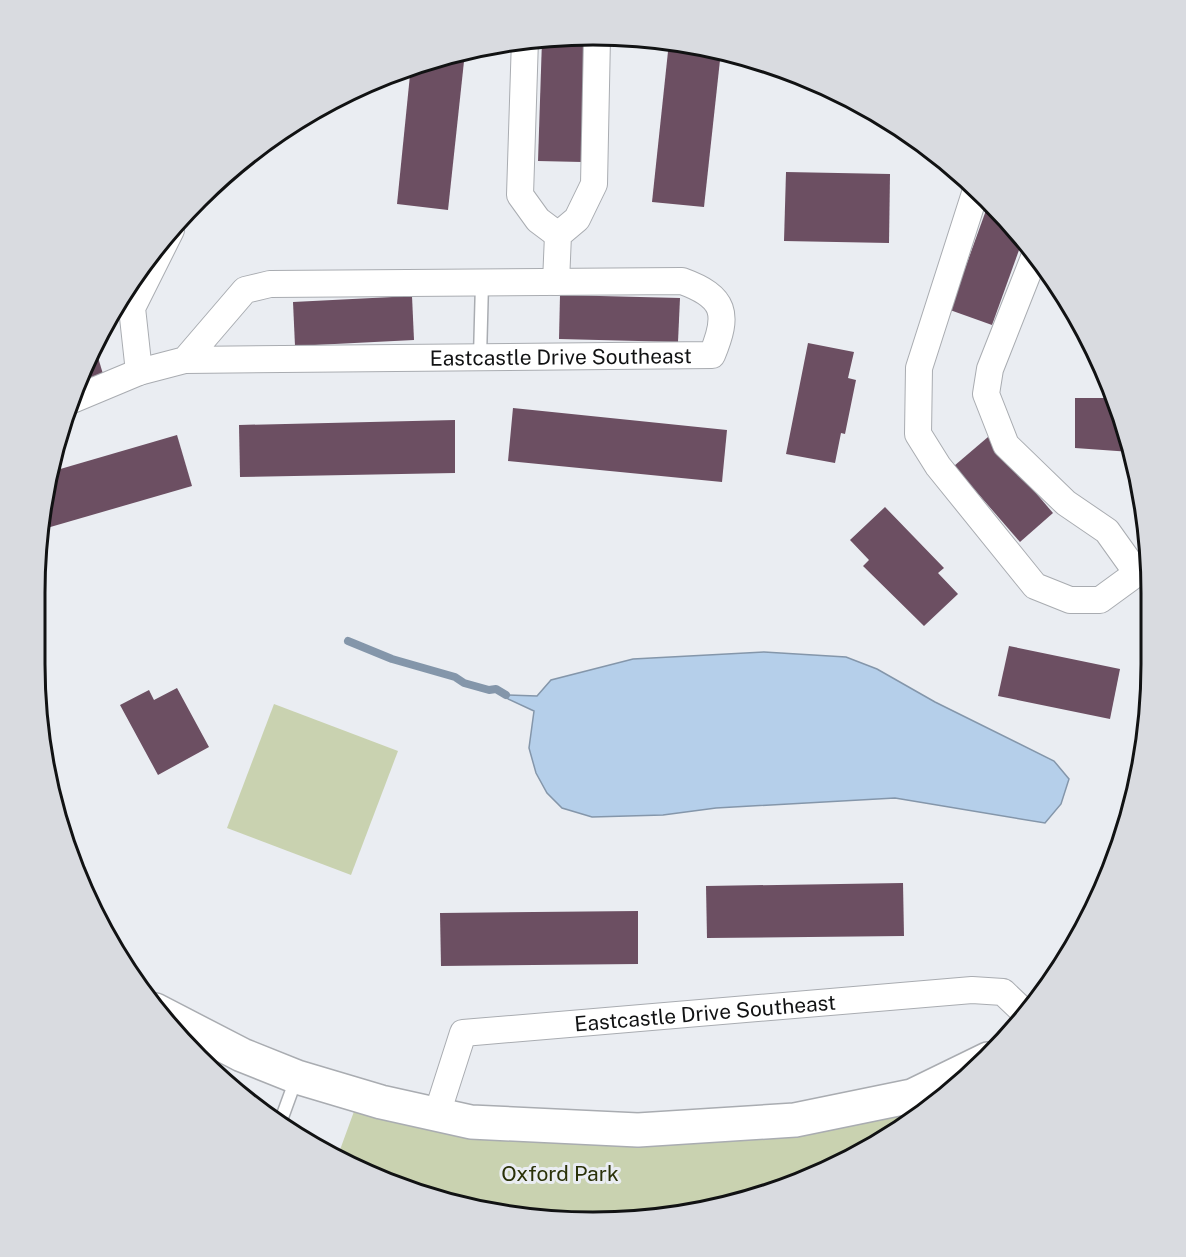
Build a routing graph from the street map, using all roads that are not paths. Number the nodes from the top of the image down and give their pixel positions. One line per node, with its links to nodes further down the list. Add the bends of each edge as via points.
1 (597, 45): 4 (street, via 594,184 577,219)
2 (525, 50): 4 (street, via 520,195 538,220)
3 (973, 199): 14 (street, via 919,368 918,434 938,466 1035,586 1070,600 1100,600)
4 (558, 235): 6 (street)
5 (1031, 264): 13 (street, via 990,369 986,394 1006,445 1066,503 1107,531)
6 (556, 282): 7 (street, Eastcastle Drive Southeast); 9 (street, Eastcastle Drive Southeast, via 682,281 700,287 720,304 723,322 719,338 712,355)
7 (482, 283): 9 (lane); 10 (street, Eastcastle Drive Southeast, via 270,284 245,290)
8 (126, 306): 11 (street)
9 (480, 357): 10 (street, Eastcastle Drive Southeast)
10 (185, 360): 11 (street, Eastcastle Drive Southeast)
11 (139, 372): 12 (street, Eastcastle Drive Southeast)
12 (82, 396)
13 (1140, 571)
14 (1141, 576)
15 (1020, 1008): 19 (street, Eastcastle Drive Southeast, via 1003,992 972,990 463,1033)
16 (179, 1022): 18 (street, via 242,1055)
17 (955, 1075): 19 (street, via 912,1096 795,1120 638,1130 471,1122)
18 (297, 1077): 19 (street); 20 (lane)
19 (437, 1114)
20 (283, 1116)

